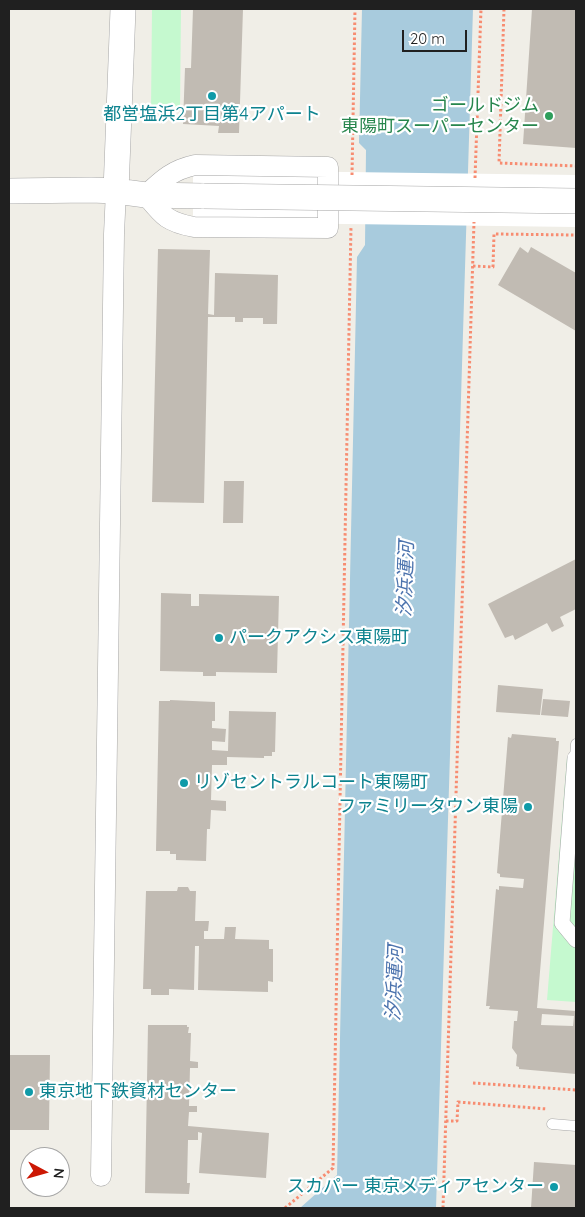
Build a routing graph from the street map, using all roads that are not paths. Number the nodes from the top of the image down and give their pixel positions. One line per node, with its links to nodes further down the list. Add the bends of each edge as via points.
1 (123, 9): 2 (street)
2 (116, 191): 3 (street); 4 (street); 11 (street)
3 (9, 192)
4 (146, 195): 4 (street, via 165,177 180,168 195,165 328,167 328,228 194,227 163,217); 5 (street, bridge)
5 (576, 201)
6 (576, 751): 7 (street)
7 (573, 828): 8 (street, via 562,923)
8 (576, 940)
9 (552, 1124): 10 (lane)
10 (576, 1126)
11 (101, 1176)

